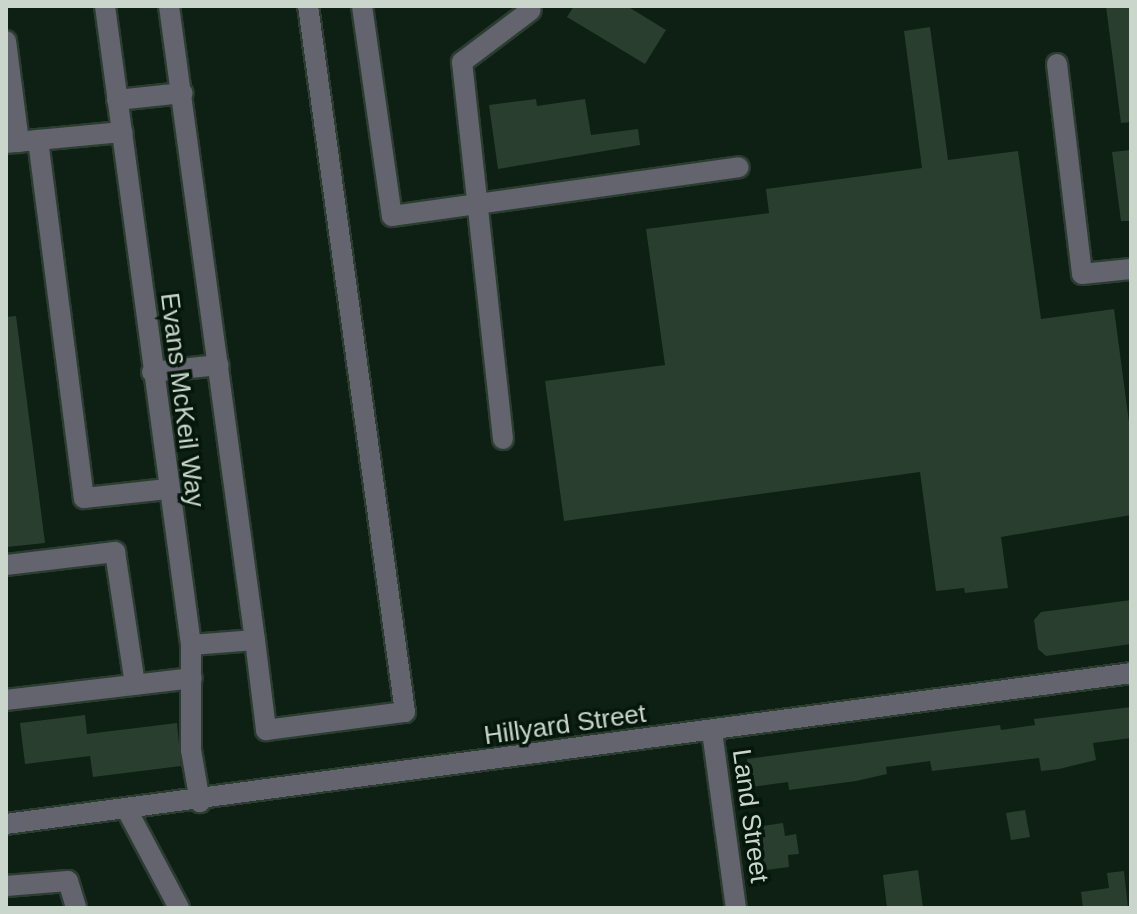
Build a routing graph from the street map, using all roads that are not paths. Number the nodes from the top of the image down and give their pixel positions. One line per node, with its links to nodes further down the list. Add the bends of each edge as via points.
1 (105, 6): 9 (street, Evans McKeil Way)
2 (169, 6): 8 (street)
3 (308, 6): 20 (street, via 405,712 266,730)
4 (362, 6): 13 (street, via 392,216)
5 (531, 10): 13 (street, via 462,62)
6 (6, 41): 11 (street)
7 (1057, 64): 14 (street, via 1082,274)
8 (183, 93): 9 (street); 15 (street)
9 (117, 100): 10 (street, Evans McKeil Way)
10 (122, 132): 11 (street); 16 (street, Evans McKeil Way)
11 (21, 142): 18 (street, via 84,498)
12 (739, 167): 13 (street)
13 (479, 207): 17 (street)
14 (1131, 269)
15 (219, 365): 16 (street); 20 (street)
16 (152, 372): 18 (street, Evans McKeil Way)
17 (503, 439)
18 (167, 489): 21 (street, Evans McKeil Way)
19 (6, 565): 24 (street, via 115,552)
20 (255, 640): 21 (street)
21 (191, 645): 23 (street, Evans McKeil Way)
22 (1131, 673): 26 (street, Hillyard Street)
23 (192, 678): 24 (street); 27 (street, Evans McKeil Way, via 191,750)
24 (135, 685): 25 (street)
25 (6, 700)
26 (712, 731): 27 (street, Hillyard Street); 33 (street, Land Street)
27 (200, 802): 28 (street, Hillyard Street)
28 (127, 810): 29 (street, Hillyard Street); 32 (street)
29 (6, 824)
30 (6, 886): 31 (street, via 68,881)
31 (76, 908)
32 (179, 908)
33 (736, 908)

